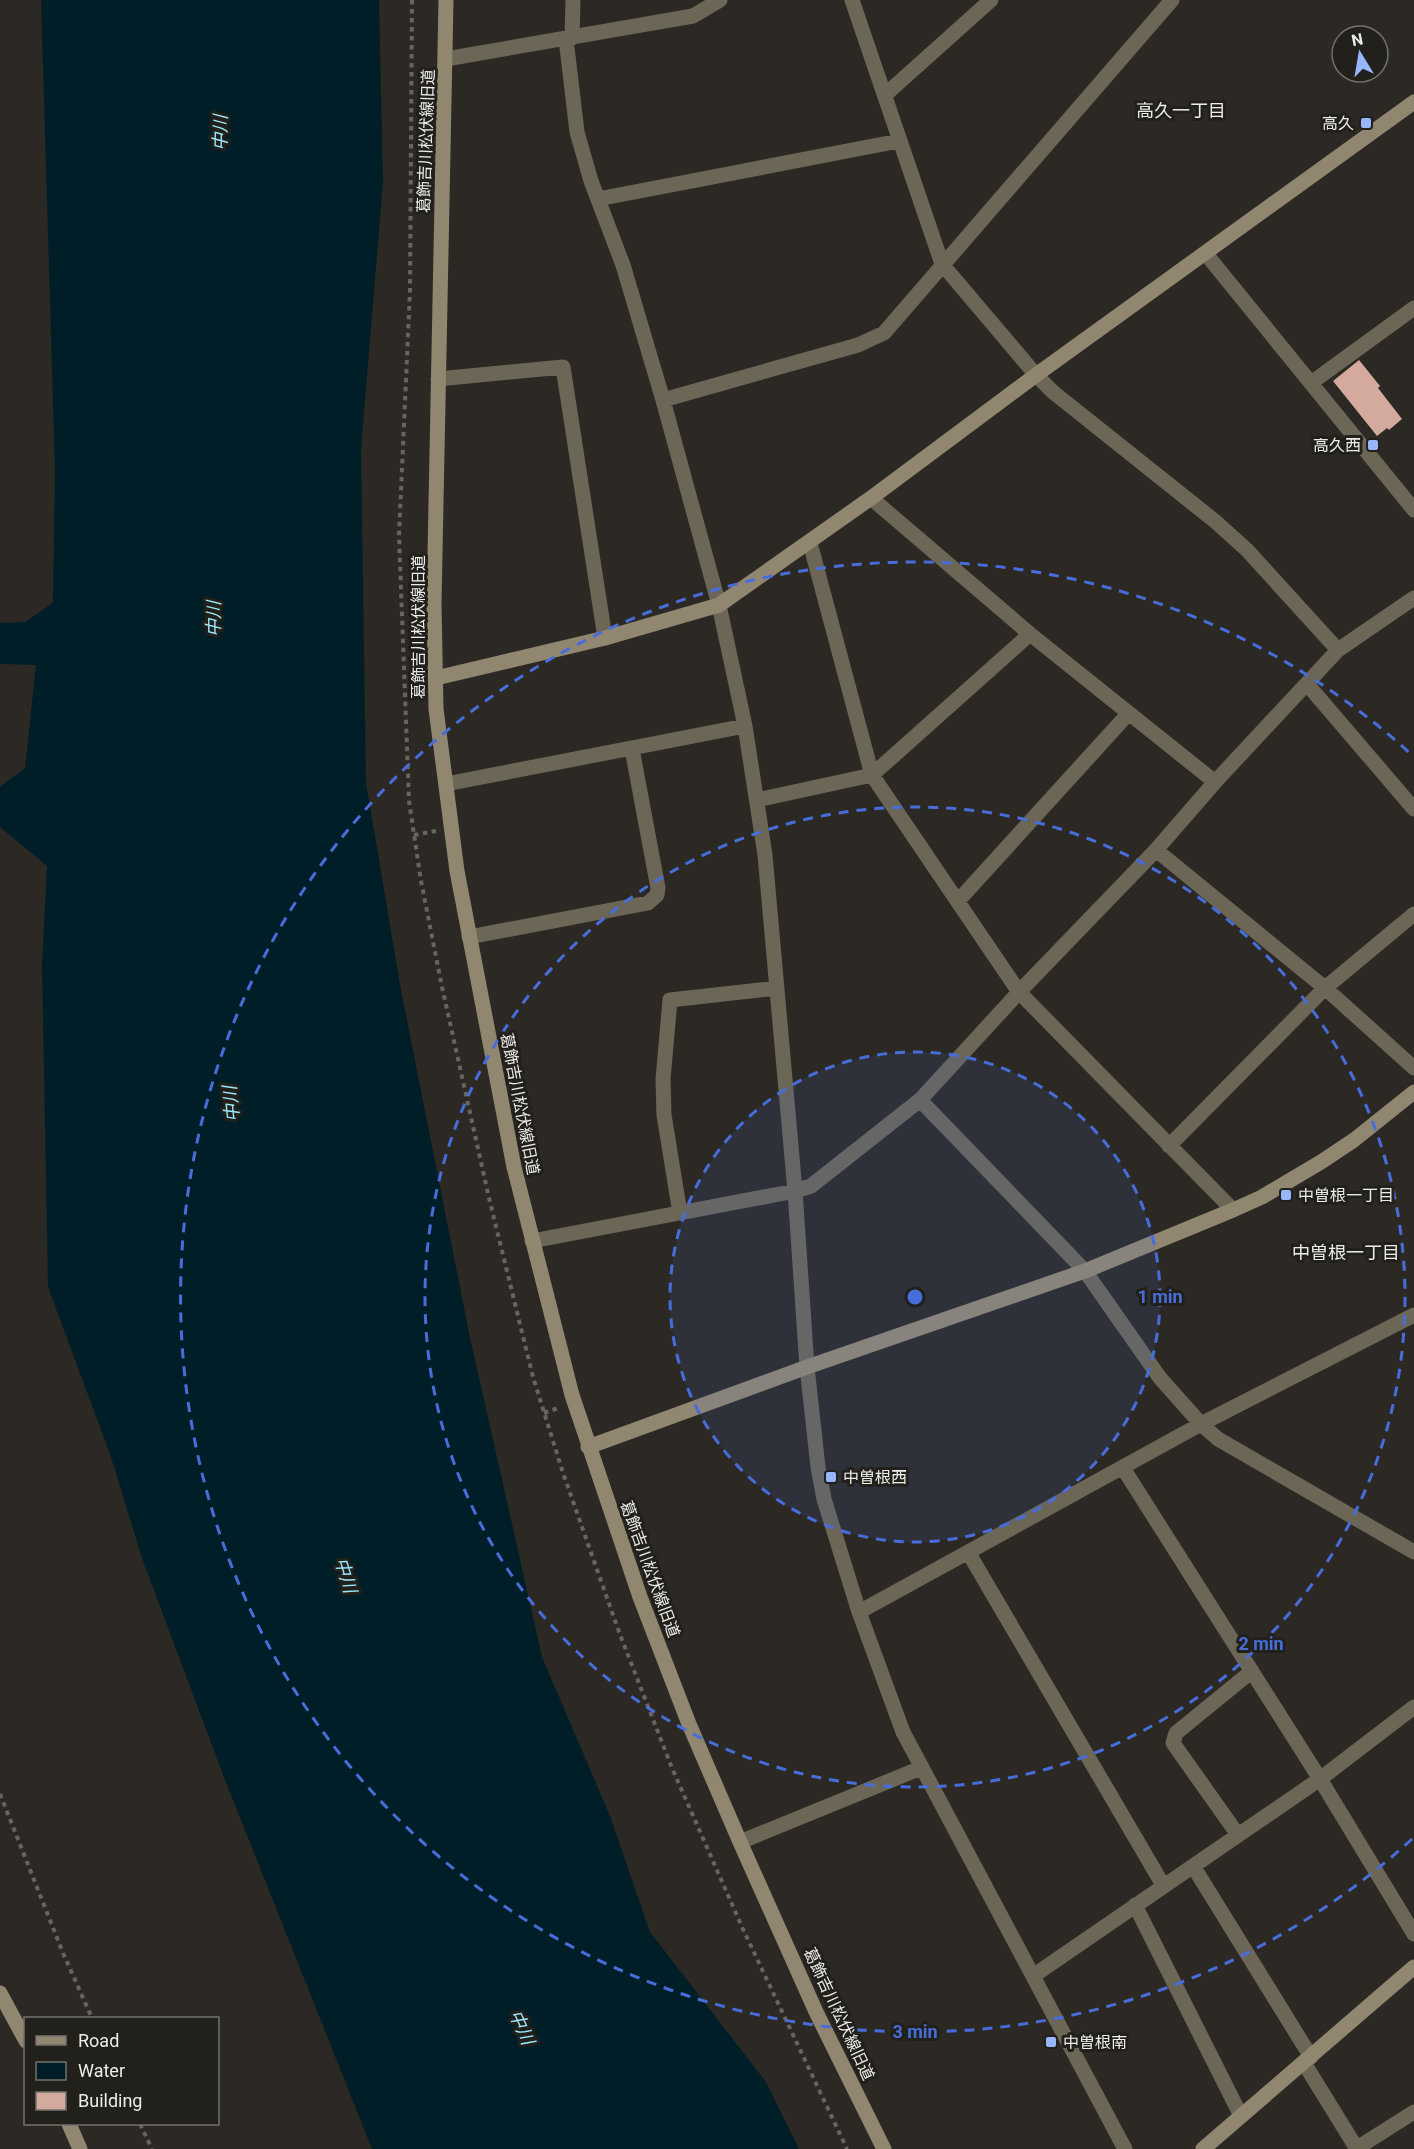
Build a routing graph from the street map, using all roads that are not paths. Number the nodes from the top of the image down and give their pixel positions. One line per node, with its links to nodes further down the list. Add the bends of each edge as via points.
1 (446, 0): 8 (street, 葛飾吉川松伏線旧道)
2 (573, 0): 7 (street)
3 (720, 0): 7 (street, via 693,16)
4 (852, 0): 9 (street)
5 (990, 0): 9 (street)
6 (1172, 0): 14 (street)
7 (569, 39): 8 (street); 12 (street, via 577,132)
8 (446, 59): 17 (street, 葛飾吉川松伏線旧道)
9 (885, 95): 11 (street)
10 (1414, 102): 13 (street)
11 (899, 141): 12 (street); 14 (street)
12 (598, 199): 19 (street, via 623,265)
13 (1206, 254): 16 (street); 18 (street)
14 (942, 264): 16 (street); 19 (street, via 884,333 858,345)
15 (1414, 308): 18 (street)
16 (1036, 375): 20 (street); 27 (street, via 1216,522)
17 (438, 379): 26 (street, via 563,367); 28 (street, 葛飾吉川松伏線旧道)
18 (1311, 383): 21 (street)
19 (663, 400): 24 (street)
20 (871, 498): 22 (street); 25 (street)
21 (1414, 510)
22 (810, 543): 24 (street); 33 (street)
23 (1414, 598): 27 (street)
24 (719, 605): 26 (street); 31 (street)
25 (1030, 634): 30 (street); 33 (street)
26 (605, 638): 28 (street)
27 (1338, 650): 29 (street)
28 (436, 678): 35 (street, 葛飾吉川松伏線旧道)
29 (1307, 684): 34 (street); 37 (street)
30 (1128, 714): 34 (street); 39 (street)
31 (745, 726): 32 (street); 36 (street)
32 (632, 748): 35 (street); 41 (street, via 657,895 648,903)
33 (872, 775): 36 (street); 39 (street)
34 (1215, 782): 38 (street)
35 (446, 784): 41 (street, 葛飾吉川松伏線旧道)
36 (757, 800): 42 (street)
37 (1414, 808)
38 (1156, 850): 43 (street); 44 (street)
39 (958, 901): 44 (street)
40 (1414, 914): 43 (street)
41 (469, 937): 52 (street, 葛飾吉川松伏線旧道)
42 (777, 988): 49 (street); 51 (street, via 670,1000 664,1115)
43 (1324, 988): 45 (street); 48 (street)
44 (1019, 992): 47 (street); 48 (street)
45 (1414, 1068)
46 (1414, 1092): 50 (street, via 1321,1162)
47 (920, 1100): 49 (street, via 811,1185); 53 (street)
48 (1169, 1146): 50 (street)
49 (795, 1191): 51 (street); 55 (street)
50 (1233, 1210): 53 (street)
51 (680, 1213): 52 (street)
52 (532, 1241): 57 (street, 葛飾吉川松伏線旧道)
53 (1085, 1271): 55 (street); 56 (street, via 1160,1378)
54 (1413, 1318): 56 (street)
55 (807, 1367): 57 (street); 61 (street, via 824,1499)
56 (1201, 1424): 58 (street); 60 (street, via 1218,1439)
57 (588, 1447): 67 (street, 葛飾吉川松伏線旧道, via 652,1629)
58 (1123, 1468): 59 (street); 62 (street)
59 (968, 1552): 61 (street); 69 (street)
60 (1414, 1552)
61 (859, 1612): 64 (street, via 903,1732)
62 (1252, 1671): 65 (street); 66 (street, via 1176,1733 1173,1743)
63 (1414, 1707): 65 (street)
64 (921, 1768): 67 (street); 73 (street)
65 (1320, 1779): 66 (street); 71 (street)
66 (1238, 1835): 68 (street)
67 (740, 1842): 82 (street, 葛飾吉川松伏線旧道, via 817,2014)
68 (1193, 1866): 69 (street); 76 (street)
69 (1163, 1885): 70 (street)
70 (1135, 1905): 73 (street); 78 (street)
71 (1414, 1934)
72 (1413, 1971): 76 (street)
73 (1033, 1976): 83 (street)
74 (0, 1993): 75 (street)
75 (24, 2037)
76 (1307, 2060): 78 (street); 80 (street)
77 (1414, 2112): 80 (street)
78 (1241, 2116): 84 (street)
79 (69, 2125): 81 (street)
80 (1357, 2148)
81 (80, 2149)
82 (884, 2149)
83 (1125, 2149)
84 (1203, 2149)

